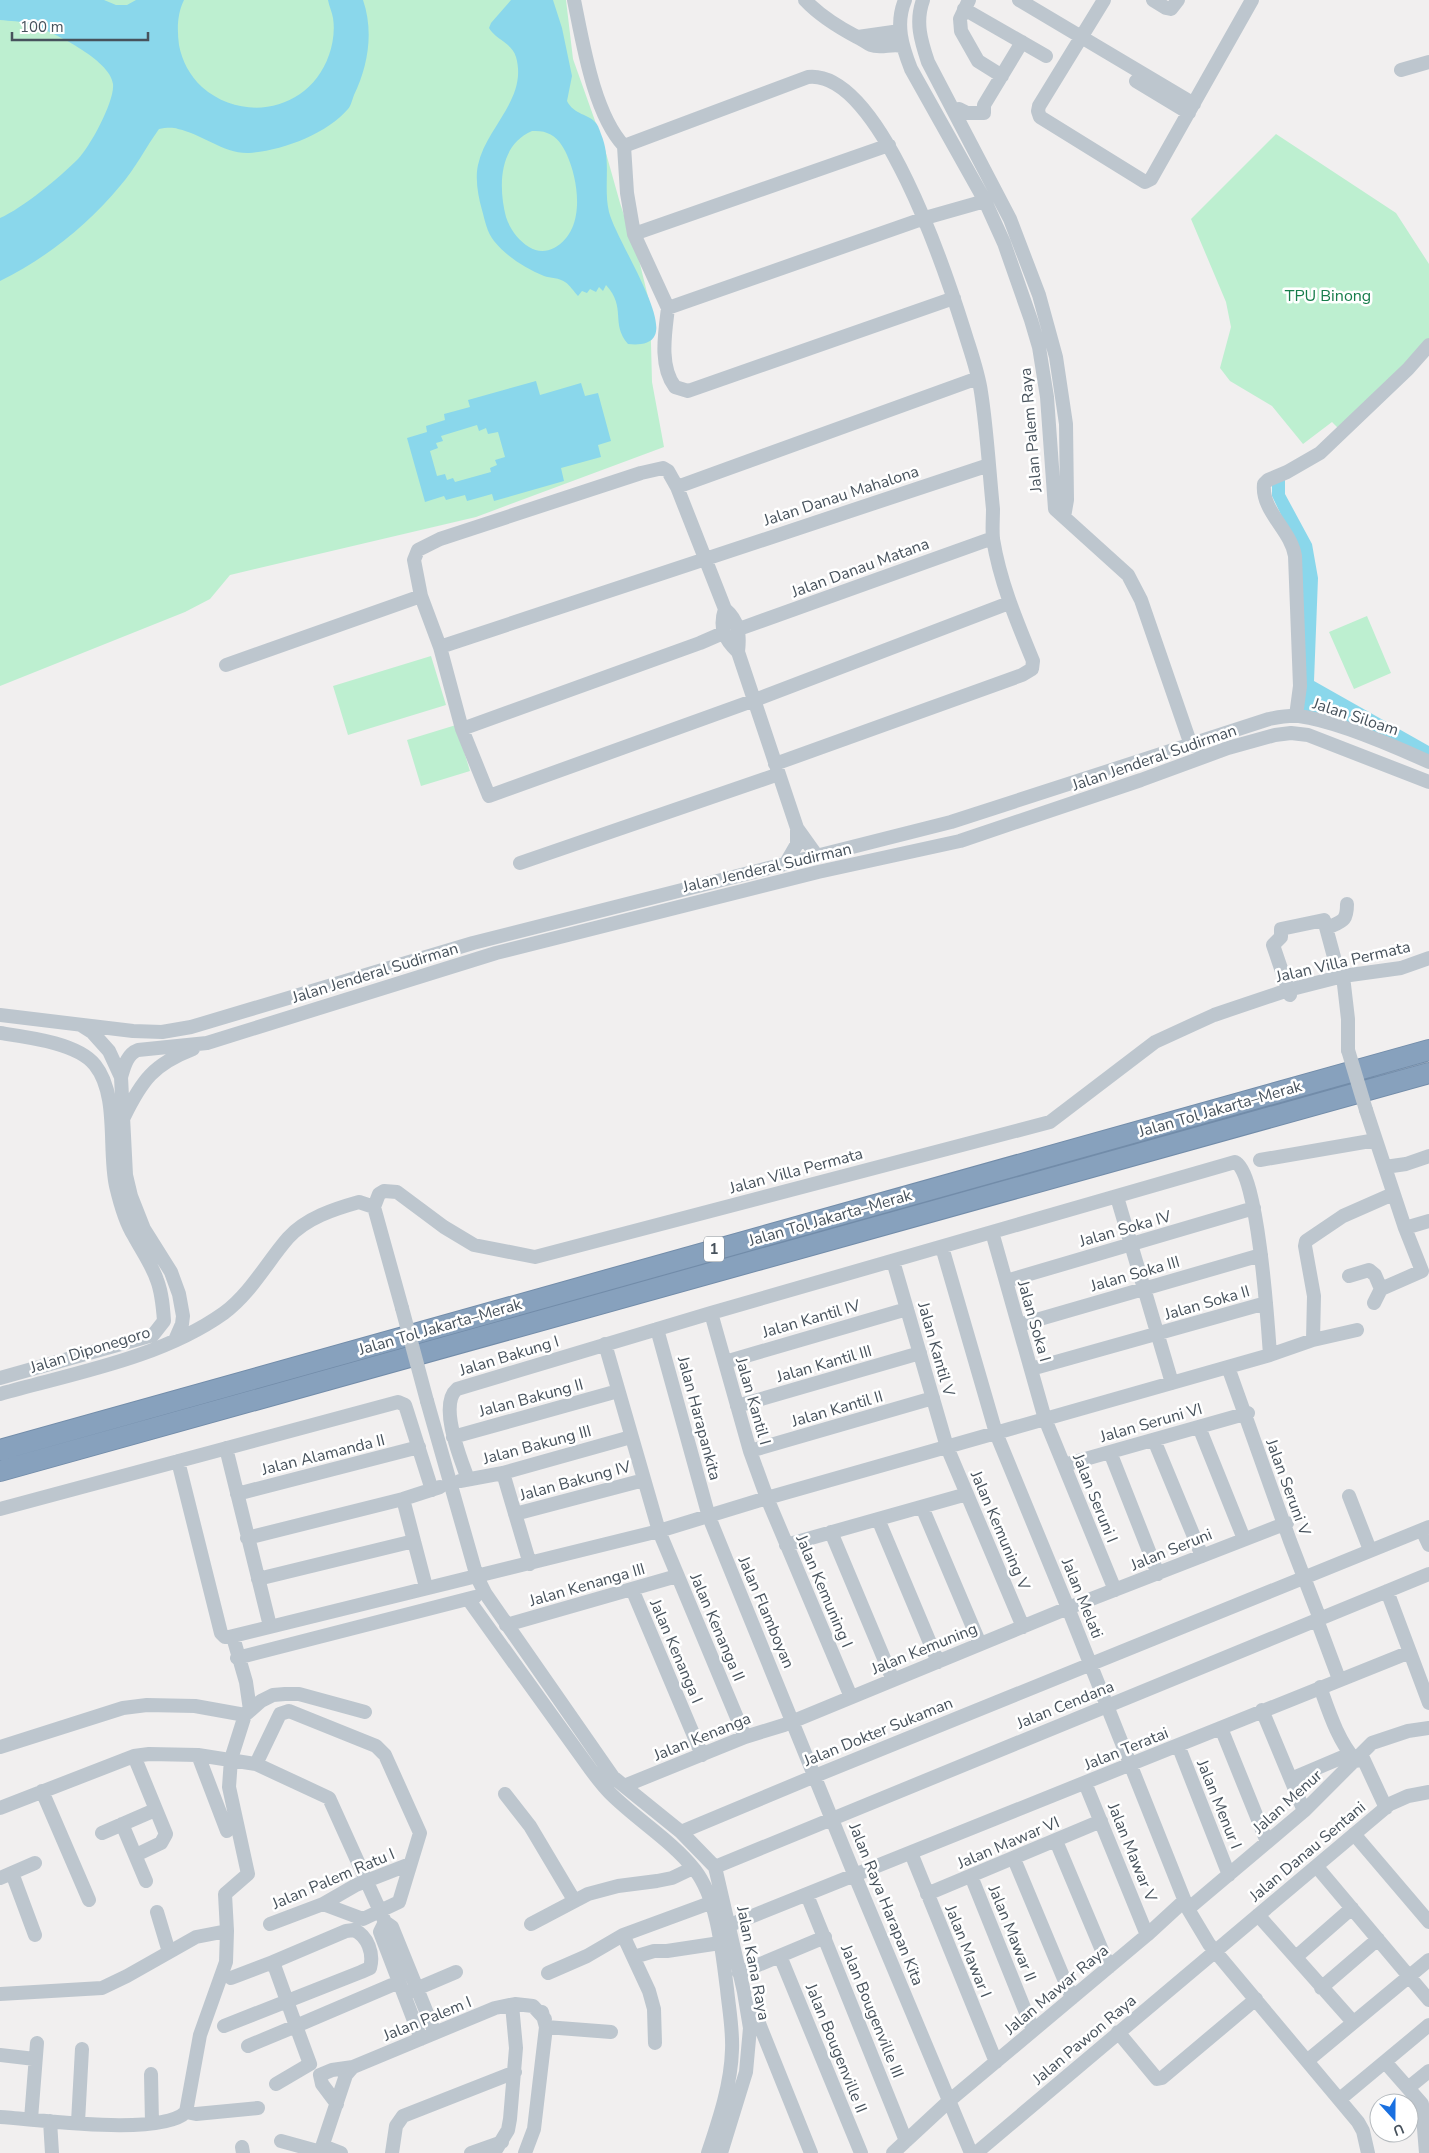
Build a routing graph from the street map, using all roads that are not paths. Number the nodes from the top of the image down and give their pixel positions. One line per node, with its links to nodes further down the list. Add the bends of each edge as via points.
1 (574, 0): 24 (street, via 602,108 612,134)
2 (806, 0): 12 (street, via 815,11)
3 (905, 0): 11 (street, Jalan Palem Raya)
4 (923, 0): 21 (street, Jalan Palem Raya, via 919,12 919,37 928,62)
5 (1019, 0): 13 (street)
6 (1104, 0): 13 (street)
7 (1153, 0): 8 (street, via 1171,8)
8 (1178, 0)
9 (1252, 0): 20 (street)
10 (966, 4): 14 (street); 19 (street, via 960,19 961,30 978,62)
11 (900, 32): 12 (street); 15 (street, Jalan Palem Raya)
12 (858, 37): 15 (street, via 871,45)
13 (1079, 41): 20 (street); 20 (street, via 1039,106 1038,114 1144,182 1151,179)
14 (1022, 42): 16 (street); 19 (street)
15 (902, 46): 22 (street, Jalan Palem Raya)
16 (1046, 56)
17 (1429, 62): 18 (street)
18 (1401, 70)
19 (1002, 76): 21 (street, via 984,109 964,105)
20 (1191, 108)
21 (956, 110): 22 (street); 34 (street, Jalan Palem Raya, via 1010,219 1039,295 1056,357 1066,424 1067,500)
22 (939, 119): 25 (street, Jalan Palem Raya)
23 (889, 145): 24 (street, via 858,103 840,88 816,76); 26 (street); 27 (street)
24 (624, 146): 27 (street)
25 (985, 201): 26 (street); 34 (street, Jalan Palem Raya, via 1004,243 1039,346 1047,397 1055,509)
26 (925, 218): 28 (street); 29 (street)
27 (634, 234): 29 (street)
28 (954, 298): 29 (street, via 685,392 675,387 666,367); 31 (street)
29 (668, 308)
30 (1429, 346): 46 (street, via 1320,453 1264,484 1265,499 1295,556 1300,686)
31 (978, 378): 32 (street); 33 (street)
32 (989, 465): 35 (street); 36 (street, Jalan Danau Mahalona)
33 (677, 487): 36 (street); 37 (street, via 666,470 659,468 523,510 428,544 418,550 414,560)
34 (1064, 517): 49 (street, via 1102,549 1132,581)
35 (993, 538): 38 (street); 40 (street, Jalan Danau Matana)
36 (705, 559): 39 (street); 42 (street, Jalan Danau Mahalona)
37 (422, 596): 42 (street); 44 (street)
38 (1009, 603): 45 (street); 52 (street, via 1033,661 1029,672)
39 (724, 609): 40 (street, via 732,615); 41 (street)
40 (739, 629): 43 (street)
41 (722, 633): 43 (street); 48 (street)
42 (440, 647): 48 (street)
43 (738, 652): 45 (street)
44 (226, 665)
45 (755, 700): 48 (street, via 489,796); 52 (street)
46 (1296, 716): 47 (street, Jalan Siloam); 51 (street, Jalan Siloam, via 1334,725)
47 (1269, 719): 49 (street, Jalan Jenderal Sudirman)
48 (462, 729)
49 (1192, 745): 50 (street); 56 (street, Jalan Jenderal Sudirman, via 959,820)
50 (1228, 748): 53 (street, Jalan Jenderal Sudirman, via 1275,735 1308,735); 55 (street, Jalan Jenderal Sudirman)
51 (1429, 762)
52 (777, 769): 54 (street); 59 (street)
53 (1429, 782)
54 (797, 828): 57 (street); 58 (street, via 797,844)
55 (995, 829): 56 (street, via 985,823 951,834 910,841); 71 (street, Jalan Jenderal Sudirman, via 960,841 800,877 496,953)
56 (896, 835): 57 (street, Jalan Jenderal Sudirman)
57 (817, 856): 58 (street, Jalan Jenderal Sudirman)
58 (786, 863): 69 (street, Jalan Jenderal Sudirman, via 473,944 191,1027 162,1032)
59 (520, 864)
60 (1347, 904): 61 (street, via 1345,919)
61 (1327, 928): 62 (street); 66 (street, via 1321,919 1280,930 1281,938 1273,945)
62 (1334, 957)
63 (1429, 958): 65 (street, Jalan Villa Permata, via 1401,968)
64 (1429, 966): 65 (street, Jalan Villa Permata, via 1404,975)
65 (1344, 980): 66 (street, Jalan Villa Permata); 77 (street, bridge, via 1348,1050)
66 (1289, 992): 81 (street, Jalan Villa Permata, via 1214,1015 1155,1042 1050,1122 535,1256 474,1245 397,1192)
67 (0, 1015): 68 (street, Jalan Jenderal Sudirman)
68 (80, 1025): 69 (street, Jalan Jenderal Sudirman); 75 (street, Jalan Diponegoro, via 92,1032 109,1051)
69 (133, 1031): 73 (street, via 129,1041)
70 (0, 1033): 115 (street, Jalan Diponegoro, via 33,1038 81,1052 102,1075 110,1109 116,1185 133,1235 157,1280 164,1321 153,1335)
71 (206, 1043): 73 (street, Jalan Jenderal Sudirman); 76 (street, via 172,1057 152,1071)
72 (1429, 1050): 131 (highway, Jalan Tol Jakarta–Merak / 1)
73 (133, 1052): 75 (street)
74 (1429, 1073): 136 (highway, Jalan Tol Jakarta–Merak / 1)
75 (121, 1077): 76 (street, Jalan Diponegoro)
76 (123, 1120): 107 (street, Jalan Diponegoro, via 126,1175 131,1196 144,1229 171,1272 179,1294 183,1316)
77 (1376, 1140): 79 (street); 80 (street)
78 (1429, 1156): 80 (street)
79 (1260, 1160)
80 (1385, 1167): 82 (street)
81 (379, 1194): 84 (street, Jalan Villa Permata); 85 (street)
82 (1393, 1194): 88 (street); 108 (street, via 1343,1216 1306,1241 1314,1296)
83 (1117, 1197): 86 (street, Jalan Bakung I, via 1235,1162 1243,1168); 89 (street, Jalan Bakung I); 90 (street, Jalan Soka II)
84 (359, 1202): 85 (street); 107 (street, Jalan Villa Permata, via 317,1217 289,1236 260,1276 226,1312)
85 (374, 1207): 140 (street, bridge)
86 (1254, 1208): 90 (street, Jalan Soka IV); 92 (street)
87 (1429, 1221): 88 (street)
88 (1405, 1228): 94 (street)
89 (992, 1232): 91 (street, Jalan Bakung I); 96 (street, Jalan Soka I)
90 (1131, 1245): 96 (street, Jalan Soka IV); 97 (street, Jalan Soka II)
91 (942, 1246): 93 (street, Jalan Bakung I); 124 (street, Jalan Melati)
92 (1262, 1255): 97 (street, Jalan Soka III); 99 (street)
93 (894, 1261): 101 (street, Jalan Kantil V); 102 (street, Jalan Bakung I)
94 (1426, 1274): 98 (street)
95 (1349, 1276): 98 (street, via 1370,1270)
96 (1006, 1281): 103 (street, Jalan Soka I)
97 (1144, 1289): 103 (street, Jalan Soka III); 106 (street, Jalan Soka II)
98 (1381, 1289): 100 (street)
99 (1266, 1303): 106 (street, Jalan Soka II); 111 (street)
100 (1374, 1303)
101 (907, 1309): 110 (street, Jalan Kantil V); 112 (street, Jalan Kantil IV)
102 (711, 1313): 104 (street, Jalan Bakung I); 112 (street, Jalan Kantil I)
103 (1018, 1325): 114 (street, Jalan Soka I)
104 (657, 1329): 109 (street, Jalan Bakung I); 150 (street, Jalan Harapankita)
105 (1357, 1330): 108 (street)
106 (1157, 1334): 114 (street, Jalan Soka II); 116 (street, Jalan Soka II)
107 (175, 1340): 118 (street, Jalan Diponegoro, via 137,1356)
108 (1313, 1340): 111 (street)
109 (605, 1344): 117 (street); 125 (street, Jalan Bakung I, via 457,1390 452,1395 450,1412)
110 (920, 1353): 119 (street, Jalan Kantil V); 120 (street, Jalan Kantil III)
111 (1270, 1354): 113 (street)
112 (725, 1362): 120 (street, Jalan Kantil I)
113 (1229, 1366): 116 (street); 121 (street, Jalan Seruni V)
114 (1031, 1369): 122 (street, Jalan Soka I)
115 (0, 1378)
116 (1172, 1383): 122 (street)
117 (618, 1391): 125 (street, Jalan Bakung II); 126 (street)
118 (0, 1394)
119 (933, 1398): 129 (street, Jalan Kantil V); 132 (street, Jalan Kantil II)
120 (737, 1406): 132 (street, Jalan Kantil I)
121 (1246, 1414): 123 (street, Jalan Seruni VI); 152 (street, Jalan Seruni V)
122 (1046, 1418): 124 (street); 135 (street, Jalan Seruni I)
123 (1199, 1427): 127 (street, Jalan Seruni VI); 157 (street)
124 (996, 1433): 129 (street); 176 (street, Jalan Melati)
125 (453, 1436): 138 (street, Jalan Bakung I)
126 (631, 1437): 137 (street, Jalan Bakung III); 139 (street)
127 (1154, 1440): 133 (street, Jalan Seruni VI); 162 (street)
128 (419, 1447): 130 (street, via 405,1405 398,1402); 141 (street); 142 (street, Jalan Alamanda II)
129 (947, 1447): 143 (street, Jalan Kemuning V); 145 (street)
130 (226, 1448): 134 (street); 142 (street)
131 (0, 1450)
132 (750, 1451): 145 (street, Jalan Kantil I)
133 (1110, 1452): 135 (street, Jalan Seruni VI); 164 (street)
134 (178, 1461): 148 (street); 181 (street, via 221,1633 225,1637)
135 (1064, 1465): 172 (street, Jalan Seruni I)
136 (0, 1471)
137 (502, 1473): 138 (street, Jalan Bakung III); 149 (street)
138 (468, 1479): 140 (street, Jalan Bakung III)
139 (644, 1480): 149 (street, Jalan Bakung IV); 154 (street)
140 (450, 1484): 141 (street, Jalan Bakung III); 168 (street)
141 (432, 1490): 146 (street, Jalan Bakung III)
142 (237, 1494): 156 (street)
143 (967, 1494): 147 (street); 180 (street, Jalan Kemuning V)
144 (1349, 1496): 161 (street)
145 (766, 1498): 150 (street); 160 (street, Jalan Kemuning I)
146 (403, 1499): 156 (street, Jalan Bakung III); 158 (street)
147 (922, 1507): 151 (street); 182 (street)
148 (0, 1509)
149 (515, 1514): 163 (street)
150 (709, 1517): 154 (street); 196 (street, Jalan Flamboyan)
151 (878, 1519): 155 (street); 185 (street)
152 (1285, 1524): 157 (street, Jalan Seruni); 167 (street, Jalan Seruni V)
153 (1426, 1528): 159 (street); 161 (street, Jalan Cendana)
154 (659, 1531): 163 (street); 166 (street, Jalan Kenanga II)
155 (831, 1532): 160 (street); 188 (street)
156 (247, 1538): 169 (street)
157 (1244, 1539): 162 (street, Jalan Seruni)
158 (414, 1541): 169 (street); 170 (street)
159 (1429, 1544)
160 (786, 1545): 190 (street, Jalan Kemuning I)
161 (1370, 1550): 167 (street, Jalan Cendana)
162 (1202, 1556): 164 (street, Jalan Seruni)
163 (530, 1564): 168 (street)
164 (1158, 1574): 172 (street, Jalan Seruni)
165 (1429, 1574): 173 (street, Jalan Cendana)
166 (677, 1576): 171 (street, Jalan Kenanga III); 199 (street, Jalan Kenanga II)
167 (1305, 1576): 177 (street, Jalan Seruni V); 186 (street, Jalan Cendana)
168 (477, 1577): 170 (street); 174 (street)
169 (258, 1579): 179 (street)
170 (426, 1587): 179 (street)
171 (632, 1589): 178 (street, Jalan Kenanga III); 203 (street, Jalan Kenanga I)
172 (1115, 1590): 176 (street, Jalan Seruni)
173 (1387, 1591): 177 (street, Jalan Cendana); 183 (street)
174 (485, 1593): 175 (street); 178 (street)
175 (468, 1599): 184 (street); 238 (street, via 611,1794)
176 (1068, 1608): 180 (street, Jalan Kemuning); 186 (street, Jalan Melati)
177 (1320, 1618): 187 (street, Jalan Seruni V); 193 (street, Jalan Cendana)
178 (506, 1625): 213 (street, via 613,1777)
179 (270, 1626): 181 (street)
180 (1023, 1627): 182 (street, Jalan Kemuning)
181 (233, 1636): 184 (street)
182 (980, 1644): 185 (street, Jalan Kemuning)
183 (1410, 1652): 187 (street, Jalan Teratai); 191 (street)
184 (237, 1658): 192 (street)
185 (938, 1662): 188 (street, Jalan Kemuning)
186 (1090, 1664): 193 (street, Jalan Melati); 210 (street, Jalan Dokter Sukaman)
187 (1340, 1679): 189 (street, Jalan Teratai)
188 (893, 1680): 190 (street, Jalan Kemuning)
189 (1320, 1687): 194 (street, Jalan Teratai); 205 (street, via 1334,1723)
190 (851, 1697): 196 (street, Jalan Kemuning)
191 (1429, 1703)
192 (248, 1704): 195 (street, via 273,1695 299,1694); 201 (street, via 147,1704 123,1708); 206 (street)
193 (1106, 1706): 208 (street, Jalan Melati); 222 (street, Jalan Cendana)
194 (1262, 1710): 197 (street, Jalan Teratai); 211 (street)
195 (365, 1712)
196 (794, 1721): 199 (street, Jalan Kenanga); 210 (street, Jalan Raya Harapan Kita)
197 (1221, 1728): 200 (street, Jalan Teratai); 230 (street)
198 (1429, 1728): 205 (street, via 1372,1743)
199 (745, 1737): 203 (street, Jalan Kenanga)
200 (1178, 1746): 208 (street, Jalan Teratai); 240 (street, Jalan Menur I)
201 (0, 1747)
202 (198, 1755): 204 (street); 206 (street); 225 (street)
203 (702, 1755): 213 (street, Jalan Kenanga)
204 (134, 1756): 214 (street); 220 (street)
205 (1356, 1756): 209 (street); 217 (street, Jalan Menur); 219 (street)
206 (231, 1759): 207 (street); 260 (street, via 229,1787 248,1870 247,1877 226,1891)
207 (256, 1764): 235 (street, via 280,1714 289,1711 376,1746 385,1755 420,1833); 244 (street, via 329,1798)
208 (1131, 1764): 212 (street, Jalan Teratai); 251 (street, Jalan Melati)
209 (1309, 1772): 211 (street); 217 (street)
210 (815, 1776): 222 (street, Jalan Raya Harapan Kita); 226 (street, Jalan Dokter Sukaman)
211 (1291, 1779): 221 (street)
212 (1085, 1783): 223 (street, Jalan Mawar V); 231 (street, Jalan Teratai)
213 (624, 1786): 226 (street)
214 (42, 1791): 218 (street); 247 (street)
215 (1429, 1792): 219 (street, Jalan Danau Sentani, via 1408,1796)
216 (505, 1794): 248 (street, via 530,1826)
217 (1320, 1796): 221 (street, Jalan Menur)
218 (0, 1808)
219 (1386, 1808): 228 (street, Jalan Danau Sentani)
220 (155, 1810): 224 (street); 232 (street, via 166,1838)
221 (1304, 1811): 230 (street, Jalan Menur)
222 (833, 1819): 236 (street, Jalan Cendana); 241 (street, Jalan Raya Harapan Kita)
223 (1101, 1821): 229 (street, Jalan Mawar VI); 263 (street, Jalan Mawar V)
224 (122, 1824): 227 (street); 232 (street)
225 (227, 1831)
226 (681, 1832): 236 (street)
227 (102, 1833)
228 (1354, 1834): 237 (street, Jalan Danau Sentani); 256 (street)
229 (1056, 1841): 233 (street, Jalan Mawar VI); 275 (street)
230 (1267, 1842): 240 (street, Jalan Menur)
231 (911, 1853): 241 (street, Jalan Teratai); 245 (street, Jalan Mawar I)
232 (136, 1855): 243 (street)
233 (1014, 1859): 242 (street, Jalan Mawar VI); 288 (street)
234 (36, 1863): 239 (street)
235 (410, 1864): 244 (street, Jalan Palem Ratu I); 255 (street, via 399,1902)
236 (715, 1867): 259 (street, Jalan Kana Raya)
237 (1316, 1867): 252 (street); 254 (street, Jalan Danau Sentani)
238 (693, 1868): 248 (street, via 672,1878 618,1886); 249 (street)
239 (6, 1875): 261 (street)
240 (1229, 1875): 251 (street, Jalan Menur)
241 (855, 1876): 246 (street, Jalan Teratai); 319 (street, Jalan Raya Harapan Kita)
242 (971, 1876): 245 (street, Jalan Mawar VI); 298 (street, Jalan Mawar II)
243 (146, 1881)
244 (366, 1882): 250 (street, Jalan Palem Ratu I); 255 (street)
245 (927, 1894): 310 (street, Jalan Mawar I)
246 (807, 1895): 259 (street, Jalan Teratai); 264 (street, Jalan Bougenville III)
247 (89, 1900)
248 (574, 1900): 258 (street)
249 (710, 1903): 262 (street); 266 (street)
250 (323, 1904): 255 (street, via 363,1920); 257 (street, Jalan Palem Ratu I)
251 (1186, 1905): 263 (street, Jalan Mawar Raya); 268 (street, Jalan Melati)
252 (1352, 1908): 265 (street); 272 (street)
253 (157, 1912): 267 (street)
254 (1258, 1915): 268 (street, Jalan Danau Sentani); 272 (street)
255 (382, 1917): 269 (street, via 392,1927)
256 (1429, 1922)
257 (270, 1924)
258 (531, 1924)
259 (730, 1925): 279 (street, Jalan Kana Raya)
260 (227, 1931): 267 (street, via 196,1937); 322 (street, via 225,1968 200,2035)
261 (35, 1934)
262 (623, 1935): 271 (street); 278 (street)
263 (1147, 1935): 275 (street, Jalan Mawar Raya)
264 (825, 1937): 270 (street); 330 (street, Jalan Bougenville III)
265 (1378, 1939): 280 (street); 284 (street)
266 (720, 1943): 271 (street, via 654,1951); 338 (street, via 732,2049 729,2080)
267 (169, 1952): 287 (street, via 102,1988)
268 (1216, 1953): 289 (street, Jalan Melati); 300 (street, Jalan Pawon Raya)
269 (396, 1954): 282 (street); 283 (street)
270 (780, 1956): 279 (street); 341 (street, Jalan Bougenville II)
271 (634, 1957): 304 (street, via 654,2009)
272 (1296, 1957): 284 (street)
273 (1429, 1960): 280 (street)
274 (273, 1962): 276 (street, via 354,1930 365,1937 372,1962); 281 (street); 291 (street)
275 (1109, 1967): 288 (street, Jalan Mawar Raya)
276 (370, 1968): 285 (street); 291 (street)
277 (456, 1972): 283 (street)
278 (548, 1973)
279 (739, 1973): 286 (street, Jalan Kana Raya)
280 (1409, 1977): 290 (street); 293 (street)
281 (231, 1978)
282 (401, 1988): 283 (street); 285 (street); 302 (street)
283 (417, 1988): 301 (street)
284 (1321, 1988): 293 (street)
285 (379, 1991): 297 (street)
286 (744, 1992): 339 (street, Jalan Kana Raya, via 750,2028 746,2072); 340 (street)
287 (0, 1994)
288 (1072, 1998): 298 (street, Jalan Mawar Raya)
289 (1256, 1999): 300 (street, via 1162,2078 1157,2079); 309 (street, Jalan Melati)
290 (1429, 2000)
291 (287, 2003): 296 (street); 297 (street)
292 (518, 2005): 294 (street, via 536,2002); 301 (street, Jalan Palem I, via 495,2008); 314 (street)
293 (1353, 2022): 309 (street)
294 (545, 2023): 299 (street); 337 (street, via 534,2129)
295 (1429, 2025): 311 (street)
296 (224, 2026)
297 (296, 2026): 305 (street); 316 (street, via 310,2064)
298 (1033, 2030): 310 (street, Jalan Mawar Raya)
299 (611, 2032)
300 (1118, 2032): 344 (street, Jalan Pawon Raya)
301 (435, 2033): 302 (street, Jalan Palem I)
302 (421, 2039): 312 (street, Jalan Palem I)
303 (37, 2043): 308 (street)
304 (655, 2043)
305 (248, 2046)
306 (82, 2049): 326 (street)
307 (0, 2055): 308 (street)
308 (35, 2059): 324 (street)
309 (1307, 2061): 318 (street, Jalan Melati)
310 (996, 2062): 319 (street, Jalan Mawar Raya)
311 (1385, 2062): 317 (street); 318 (street)
312 (353, 2067): 320 (street, via 346,2075); 320 (street, Jalan Palem I, via 320,2075 322,2084)
313 (1429, 2071): 317 (street)
314 (515, 2072): 331 (street, via 508,2130); 335 (street, via 403,2116 396,2126)
315 (151, 2074): 327 (street)
316 (276, 2084)
317 (1408, 2088): 328 (street, via 1422,2104)
318 (1340, 2099): 345 (street, Jalan Melati, via 1360,2126)
319 (948, 2101): 330 (street, Jalan Mawar Raya); 343 (street, Jalan Raya Harapan Kita)
320 (337, 2104): 332 (street)
321 (258, 2108): 322 (street, via 196,2114)
322 (186, 2112): 327 (street, via 175,2120)
323 (0, 2117): 324 (street)
324 (31, 2119): 325 (street)
325 (50, 2120): 326 (street); 333 (street)
326 (78, 2122): 327 (street, via 115,2126)
327 (152, 2123)
328 (1426, 2125): 346 (street)
329 (281, 2141): 332 (street)
330 (906, 2141): 342 (street, Jalan Mawar Raya)
331 (498, 2148): 336 (street)
332 (321, 2150): 334 (street)
333 (52, 2153)
334 (341, 2153)
335 (392, 2153)
336 (471, 2153)
337 (525, 2153)
338 (708, 2153)
339 (720, 2153)
340 (812, 2153)
341 (861, 2153)
342 (893, 2153)
343 (971, 2153)
344 (976, 2153)
345 (1368, 2153)
346 (1426, 2153)

